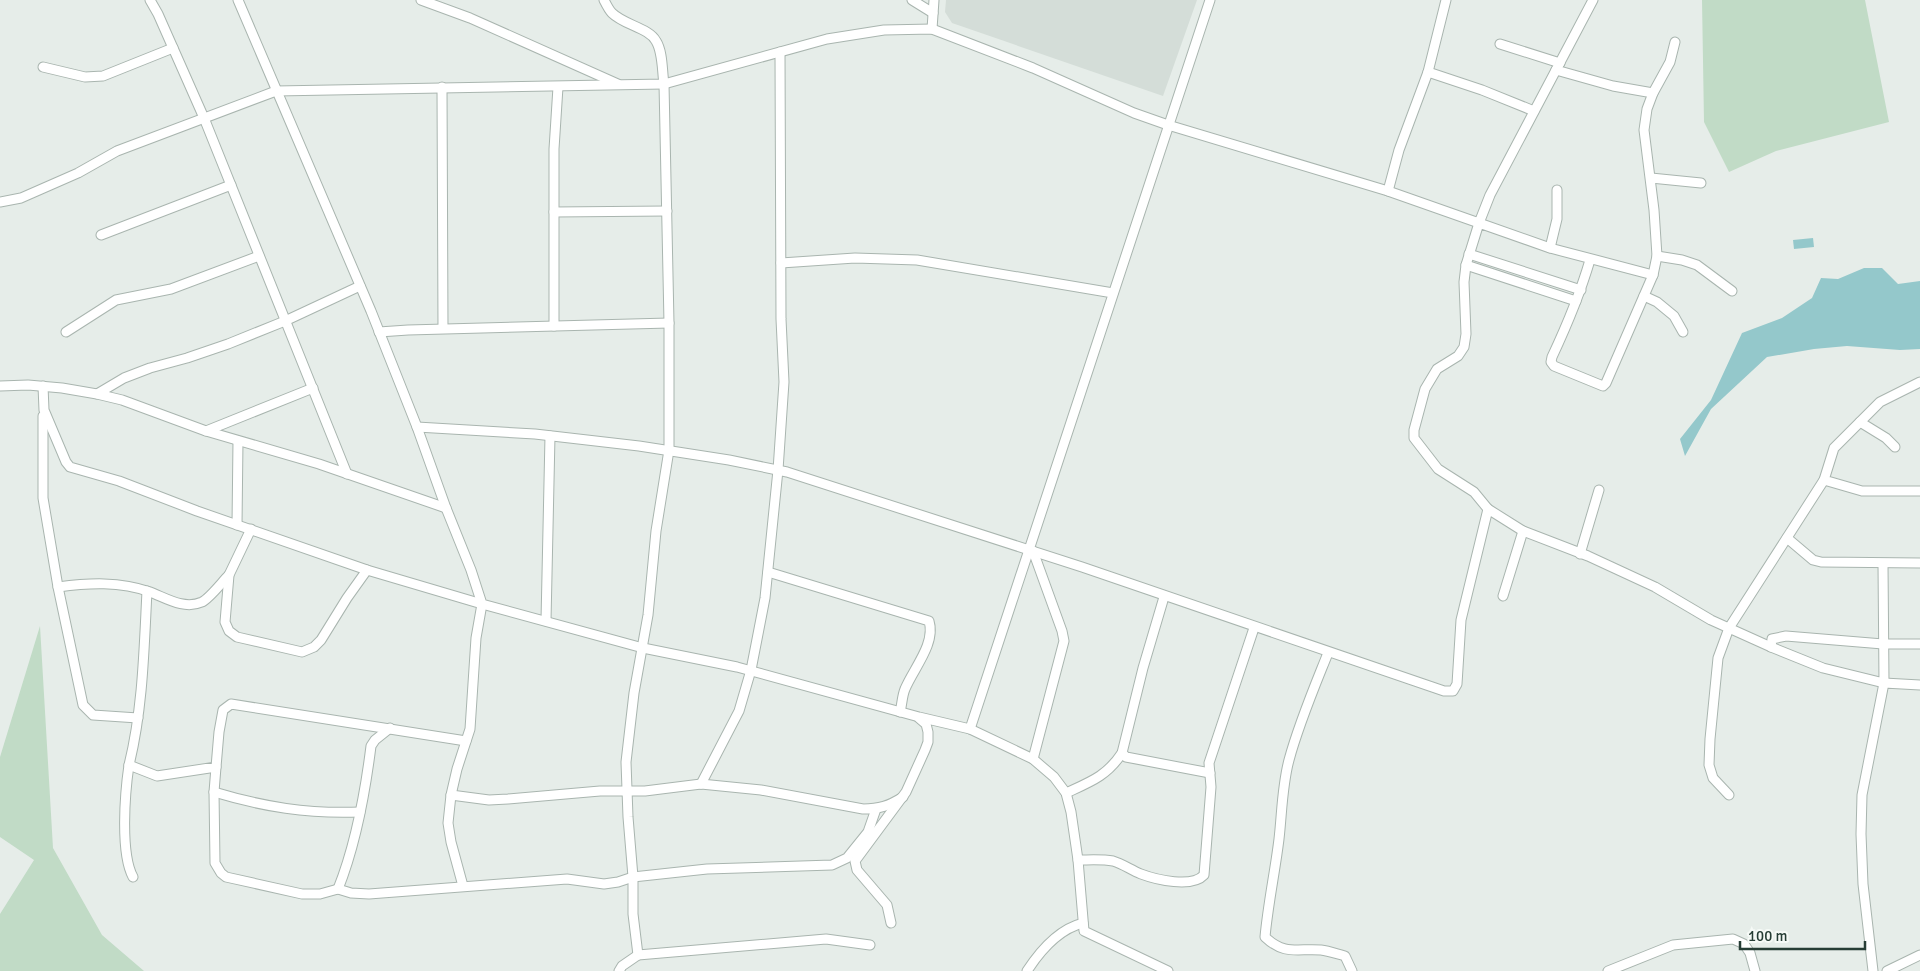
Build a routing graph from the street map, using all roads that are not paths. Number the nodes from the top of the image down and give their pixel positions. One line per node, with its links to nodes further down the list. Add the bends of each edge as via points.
1 (150, 0): 14 (street)
2 (238, 0): 23 (street)
3 (420, 0): 20 (street, via 470,18)
4 (604, 0): 19 (street, via 612,13 656,40)
5 (912, 0): 10 (street)
6 (934, 0): 10 (street)
7 (1210, 0): 27 (street)
8 (1446, 0): 18 (street)
9 (1594, 0): 16 (street)
10 (933, 13): 11 (street)
11 (932, 29): 15 (street, via 884,30 836,37); 27 (street)
12 (1674, 42): 24 (street, via 1670,62)
13 (1500, 44): 16 (street)
14 (173, 48): 17 (street, via 103,76 85,77); 26 (street)
15 (780, 52): 19 (street); 43 (street)
16 (1558, 66): 24 (street, via 1613,86); 25 (street)
17 (43, 68)
18 (1428, 72): 25 (street); 32 (street, via 1399,150)
19 (664, 84): 20 (street); 34 (street)
20 (621, 86): 22 (street)
21 (442, 87): 22 (street); 23 (street); 55 (street)
22 (558, 87): 35 (street)
23 (276, 91): 26 (street); 46 (street)
24 (1652, 93): 28 (street, via 1644,130)
25 (1534, 111): 36 (street)
26 (204, 118): 30 (street); 33 (street, via 117,151 21,198)
27 (1168, 126): 32 (street); 49 (street)
28 (1651, 178): 29 (street); 41 (street)
29 (1702, 183)
30 (231, 186): 37 (street); 40 (street)
31 (1557, 190): 38 (street, via 1556,220)
32 (1388, 191): 36 (street)
33 (0, 202)
34 (667, 211): 35 (street); 53 (street)
35 (554, 212): 54 (street)
36 (1479, 223): 38 (street); 39 (street)
37 (101, 235)
38 (1550, 248): 42 (street)
39 (1469, 254): 44 (street); 47 (street)
40 (259, 256): 52 (street); 56 (street, via 171,289 116,300)
41 (1657, 256): 45 (street); 48 (street, via 1697,265)
42 (1590, 260): 45 (street); 47 (street)
43 (781, 262): 49 (street, via 856,258 916,260); 72 (street, via 784,382)
44 (1466, 265): 51 (street); 78 (street, via 1464,347 1458,356 1437,369 1425,389 1414,438 1438,470 1474,492)
45 (1653, 276): 50 (street)
46 (360, 286): 52 (street); 57 (street)
47 (1581, 290): 51 (street)
48 (1732, 291)
49 (1113, 293): 83 (street)
50 (1644, 296): 51 (street, via 1603,386 1551,362); 58 (street, via 1674,316)
51 (1576, 301)
52 (285, 321): 62 (street); 63 (street, via 124,378)
53 (669, 323): 54 (street); 71 (street)
54 (554, 326): 55 (street)
55 (443, 328): 57 (street)
56 (66, 332)
57 (379, 332): 66 (street)
58 (1683, 332)
59 (1920, 382): 65 (street, via 1880,402)
60 (0, 386): 61 (street)
61 (43, 386): 63 (street); 64 (street)
62 (313, 388): 67 (street); 73 (street)
63 (97, 394): 67 (street)
64 (44, 410): 79 (street, via 70,467 119,481); 90 (street, via 42,498)
65 (1860, 422): 70 (street); 74 (street, via 1834,448)
66 (417, 428): 68 (street); 77 (street)
67 (206, 431): 69 (street)
68 (550, 436): 71 (street); 95 (street)
69 (238, 441): 73 (street); 79 (street)
70 (1895, 447)
71 (669, 450): 72 (street); 101 (street)
72 (778, 470): 83 (street); 88 (street)
73 (347, 474): 77 (street)
74 (1824, 480): 76 (street, via 1862,492); 82 (street)
75 (1599, 490): 84 (street)
76 (1920, 492)
77 (446, 508): 94 (street, via 472,570)
78 (1488, 508): 81 (street); 102 (street, via 1460,620 1457,684 1453,691 1444,692)
79 (237, 524): 80 (street)
80 (251, 529): 87 (street); 89 (street)
81 (1523, 531): 84 (street); 92 (street)
82 (1787, 538): 86 (street, via 1813,560); 97 (street)
83 (1031, 550): 93 (street); 110 (street); 113 (street, via 1064,641)
84 (1580, 554): 97 (street, via 1655,587)
85 (1920, 563): 86 (street)
86 (1883, 564): 98 (street)
87 (367, 570): 89 (street, via 322,640 302,652 237,637 229,631 225,622); 94 (street)
88 (768, 572): 103 (street); 106 (street, via 929,621 926,648 905,690)
89 (230, 575): 91 (street, via 202,602 190,605)
90 (58, 587): 91 (street, via 87,583 117,584); 108 (street, via 83,705 93,715)
91 (147, 591): 108 (street)
92 (1502, 596)
93 (1164, 597): 96 (street); 112 (street, via 1142,668)
94 (482, 604): 95 (street); 111 (street)
95 (546, 621): 101 (street)
96 (1254, 628): 102 (street); 116 (street, via 1209,763)
97 (1729, 628): 100 (street); 122 (street, via 1716,669 1709,765 1714,778)
98 (1883, 644): 99 (street); 100 (street, via 1786,636 1772,639); 104 (street)
99 (1920, 644)
100 (1771, 647): 104 (street, via 1823,668)
101 (643, 648): 103 (street); 118 (street, via 626,762)
102 (1328, 653): 139 (street, via 1288,762 1265,937 1274,946 1292,951 1322,950 1345,956)
103 (750, 670): 106 (street); 117 (street, via 740,711)
104 (1884, 683): 105 (street); 142 (street, via 1862,805 1863,884)
105 (1920, 685)
106 (900, 712): 107 (street)
107 (919, 717): 110 (street); 123 (street, via 926,724 928,742)
108 (138, 718): 114 (street)
109 (390, 728): 111 (street); 115 (street, via 231,704 223,710); 125 (street, via 371,746)
110 (970, 729): 113 (street)
111 (466, 742): 121 (street)
112 (1122, 753): 116 (street, via 1126,757); 120 (street, via 1099,778)
113 (1033, 759): 120 (street, via 1054,777)
114 (129, 765): 115 (street, via 157,776); 127 (street, via 125,847)
115 (216, 768): 119 (street)
116 (1210, 773): 126 (street, via 1204,875 1199,880 1160,880 1112,861)
117 (701, 784): 118 (street); 124 (street, via 761,790)
118 (627, 790): 121 (street, via 489,800); 128 (street)
119 (214, 792): 125 (street, via 272,807); 130 (street, via 215,863 226,878 302,894)
120 (1066, 793): 126 (street)
121 (451, 795): 129 (street, via 449,833)
122 (1729, 795)
123 (903, 797): 124 (street); 131 (street, via 856,861 857,870 887,905)
124 (876, 809): 128 (street, via 868,832 847,858 832,865 707,869)
125 (360, 812): 130 (street)
126 (1078, 860): 132 (street)
127 (133, 877)
128 (633, 877): 129 (street, via 604,884 567,879); 134 (street)
129 (463, 886): 130 (street, via 369,894)
130 (338, 890)
131 (891, 923)
132 (1083, 923): 137 (street, via 1070,926 1038,954); 138 (street, via 1084,931)
133 (870, 945): 134 (street, via 826,939)
134 (638, 955): 136 (street)
135 (1920, 955): 143 (street)
136 (618, 971)
137 (1027, 971)
138 (1168, 971)
139 (1352, 971)
140 (1608, 971): 141 (street, via 1673,944 1733,939 1744,944)
141 (1755, 971)
142 (1873, 971)
143 (1887, 971)

